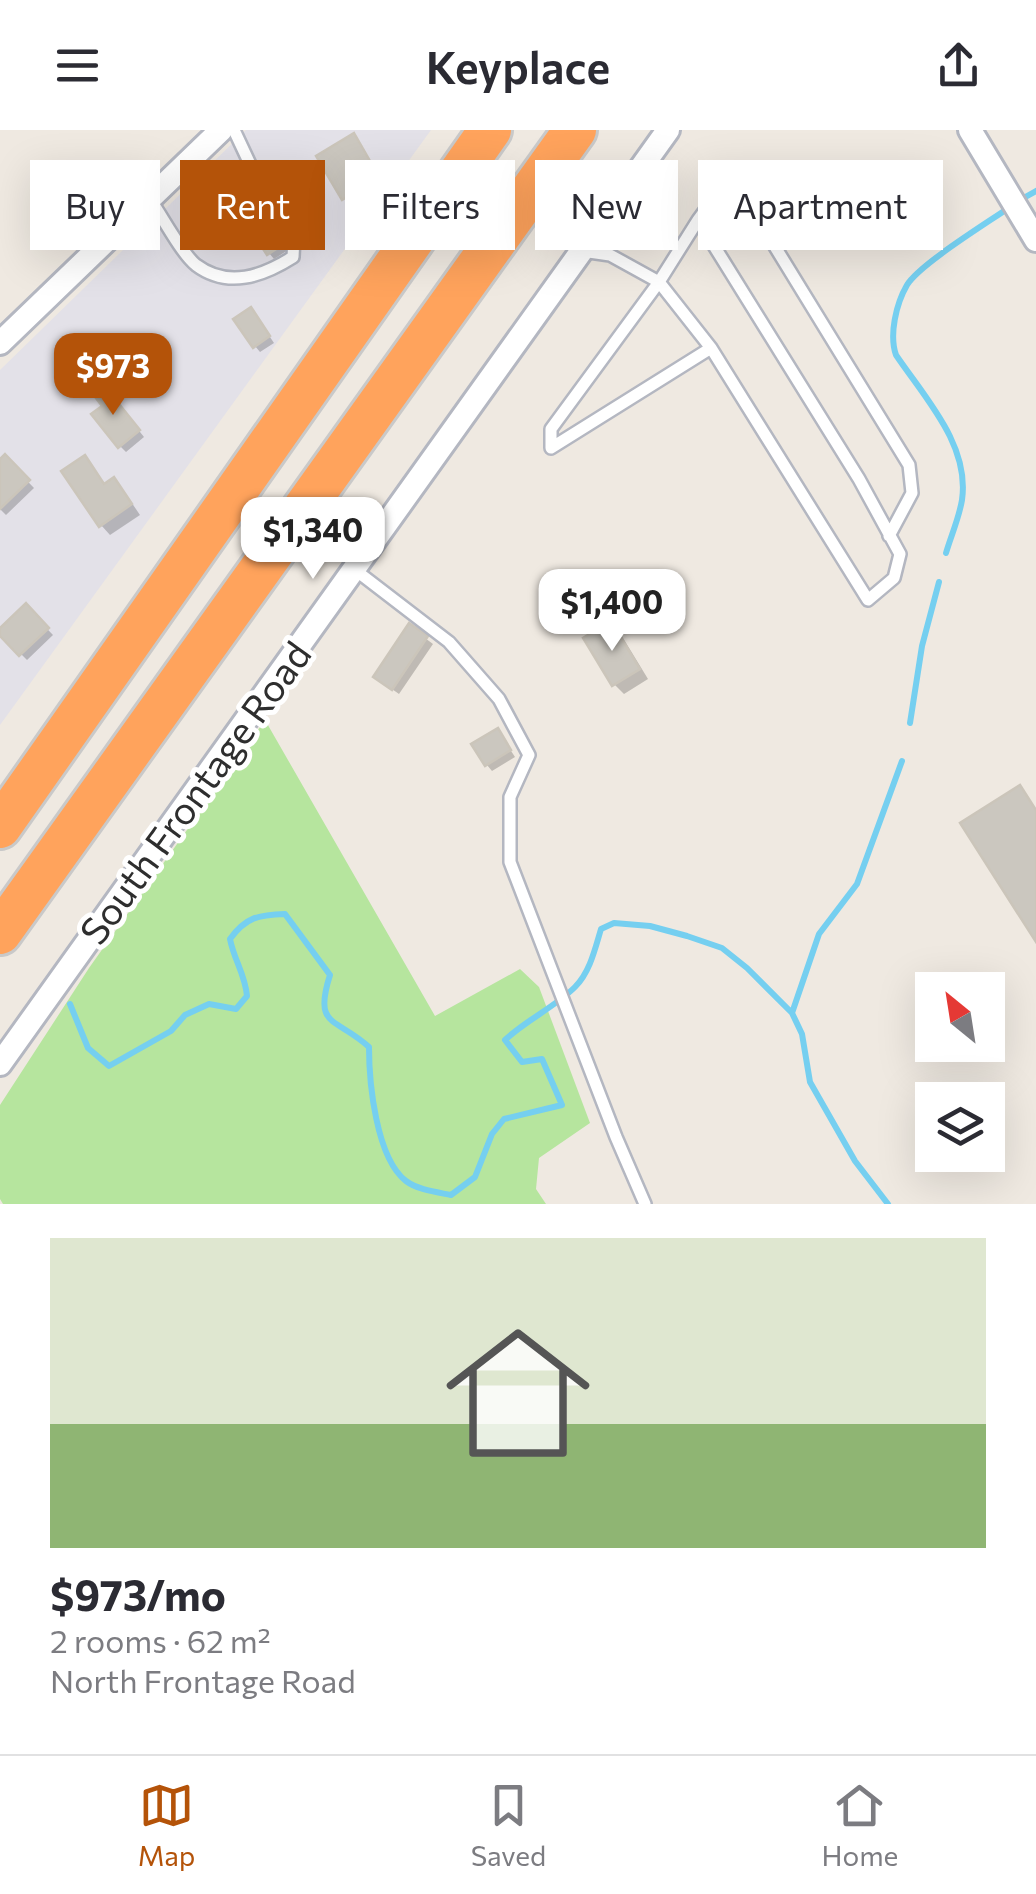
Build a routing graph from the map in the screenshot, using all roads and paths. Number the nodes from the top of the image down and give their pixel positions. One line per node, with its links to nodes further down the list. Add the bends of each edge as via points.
1 (234, 130): 9 (lane, via 273,213 294,238 293,257 269,272 231,280 195,264)
2 (490, 130): 21 (highway)
3 (575, 130): 22 (highway)
4 (668, 130): 7 (street, South Frontage Road)
5 (970, 130): 11 (street)
6 (206, 135): 8 (street)
7 (646, 160)
8 (160, 187)
9 (160, 213)
10 (698, 220): 16 (lane)
11 (1030, 231)
12 (96, 250): 17 (street)
13 (582, 250): 16 (lane, via 610,255); 20 (street, South Frontage Road)
14 (717, 250): 19 (lane, via 860,479)
15 (777, 250): 19 (lane, via 909,465 912,493)
16 (659, 282): 18 (lane); 18 (lane, via 551,428 551,448)
17 (0, 342)
18 (711, 348): 19 (lane, via 868,600 894,578 900,554)
19 (888, 536)
20 (354, 570): 23 (street, South Frontage Road); 24 (lane, via 449,642 499,699 529,755 510,797 510,862)
21 (0, 828)
22 (0, 932)
23 (0, 1064)
24 (646, 1204)

